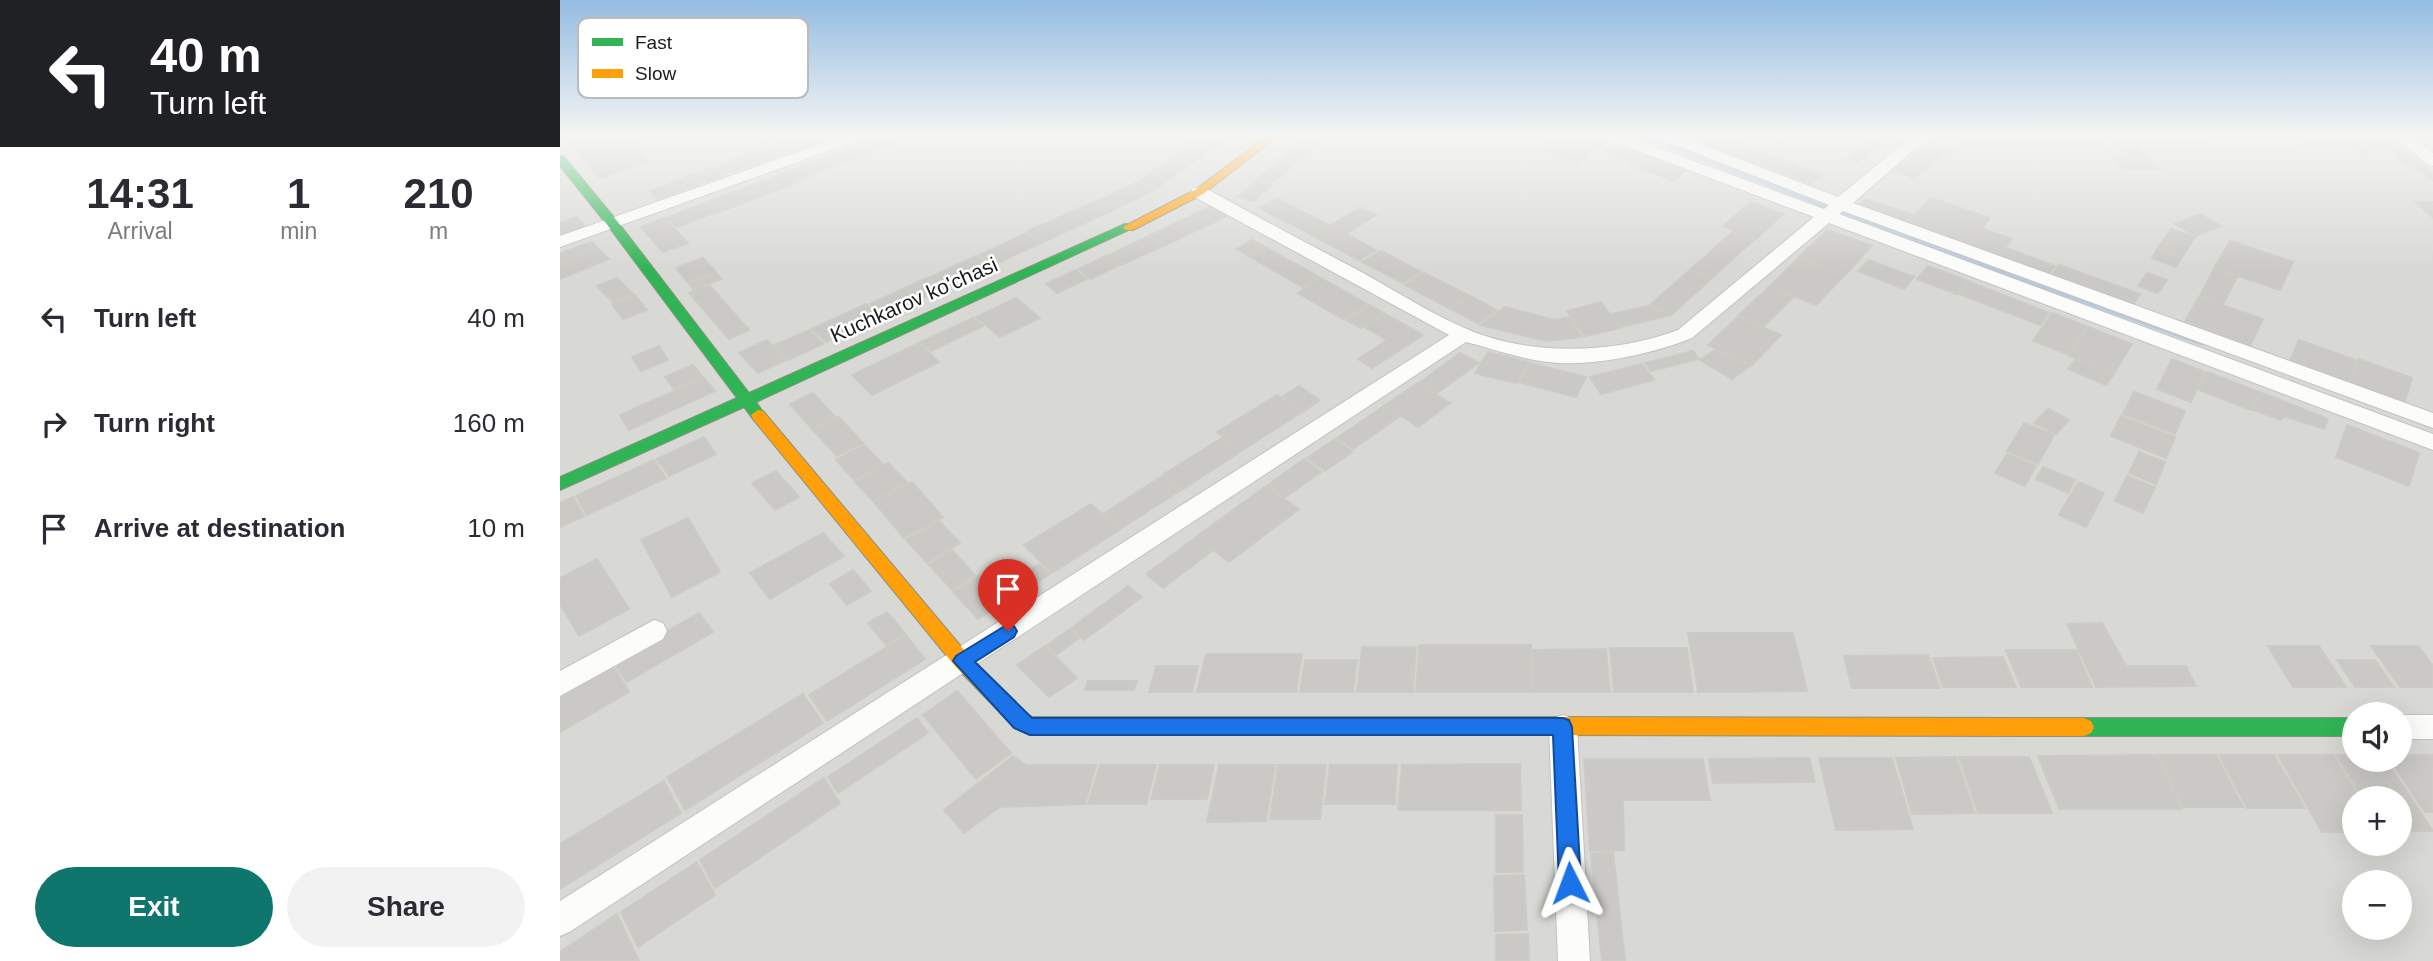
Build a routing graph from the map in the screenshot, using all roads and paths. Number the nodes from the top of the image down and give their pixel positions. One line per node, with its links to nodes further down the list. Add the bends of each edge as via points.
1 (578, 181): 9 (street)
2 (731, 181): 9 (street)
3 (1213, 181): 7 (street, Kuchkarov ko'chasi)
4 (1745, 181): 8 (street)
5 (1767, 181): 8 (street)
6 (1866, 181): 8 (street)
7 (1199, 192): 11 (street); 12 (street, Kuchkarov ko'chasi)
8 (1830, 210): 11 (street, via 1697,325 1665,342 1562,357); 13 (street); 14 (street)
9 (613, 224): 10 (street); 12 (street)
10 (560, 242)
11 (1463, 335): 17 (street)
12 (745, 399): 15 (street, Kuchkarov ko'chasi); 17 (street)
13 (2433, 421)
14 (2433, 442)
15 (560, 484)
16 (654, 631): 18 (street)
17 (962, 661): 19 (street, via 1030,726); 23 (street)
18 (560, 684)
19 (1563, 727): 20 (street); 24 (street)
20 (2342, 727)
21 (2412, 727): 22 (street)
22 (2433, 727)
23 (560, 920)
24 (1574, 961)

